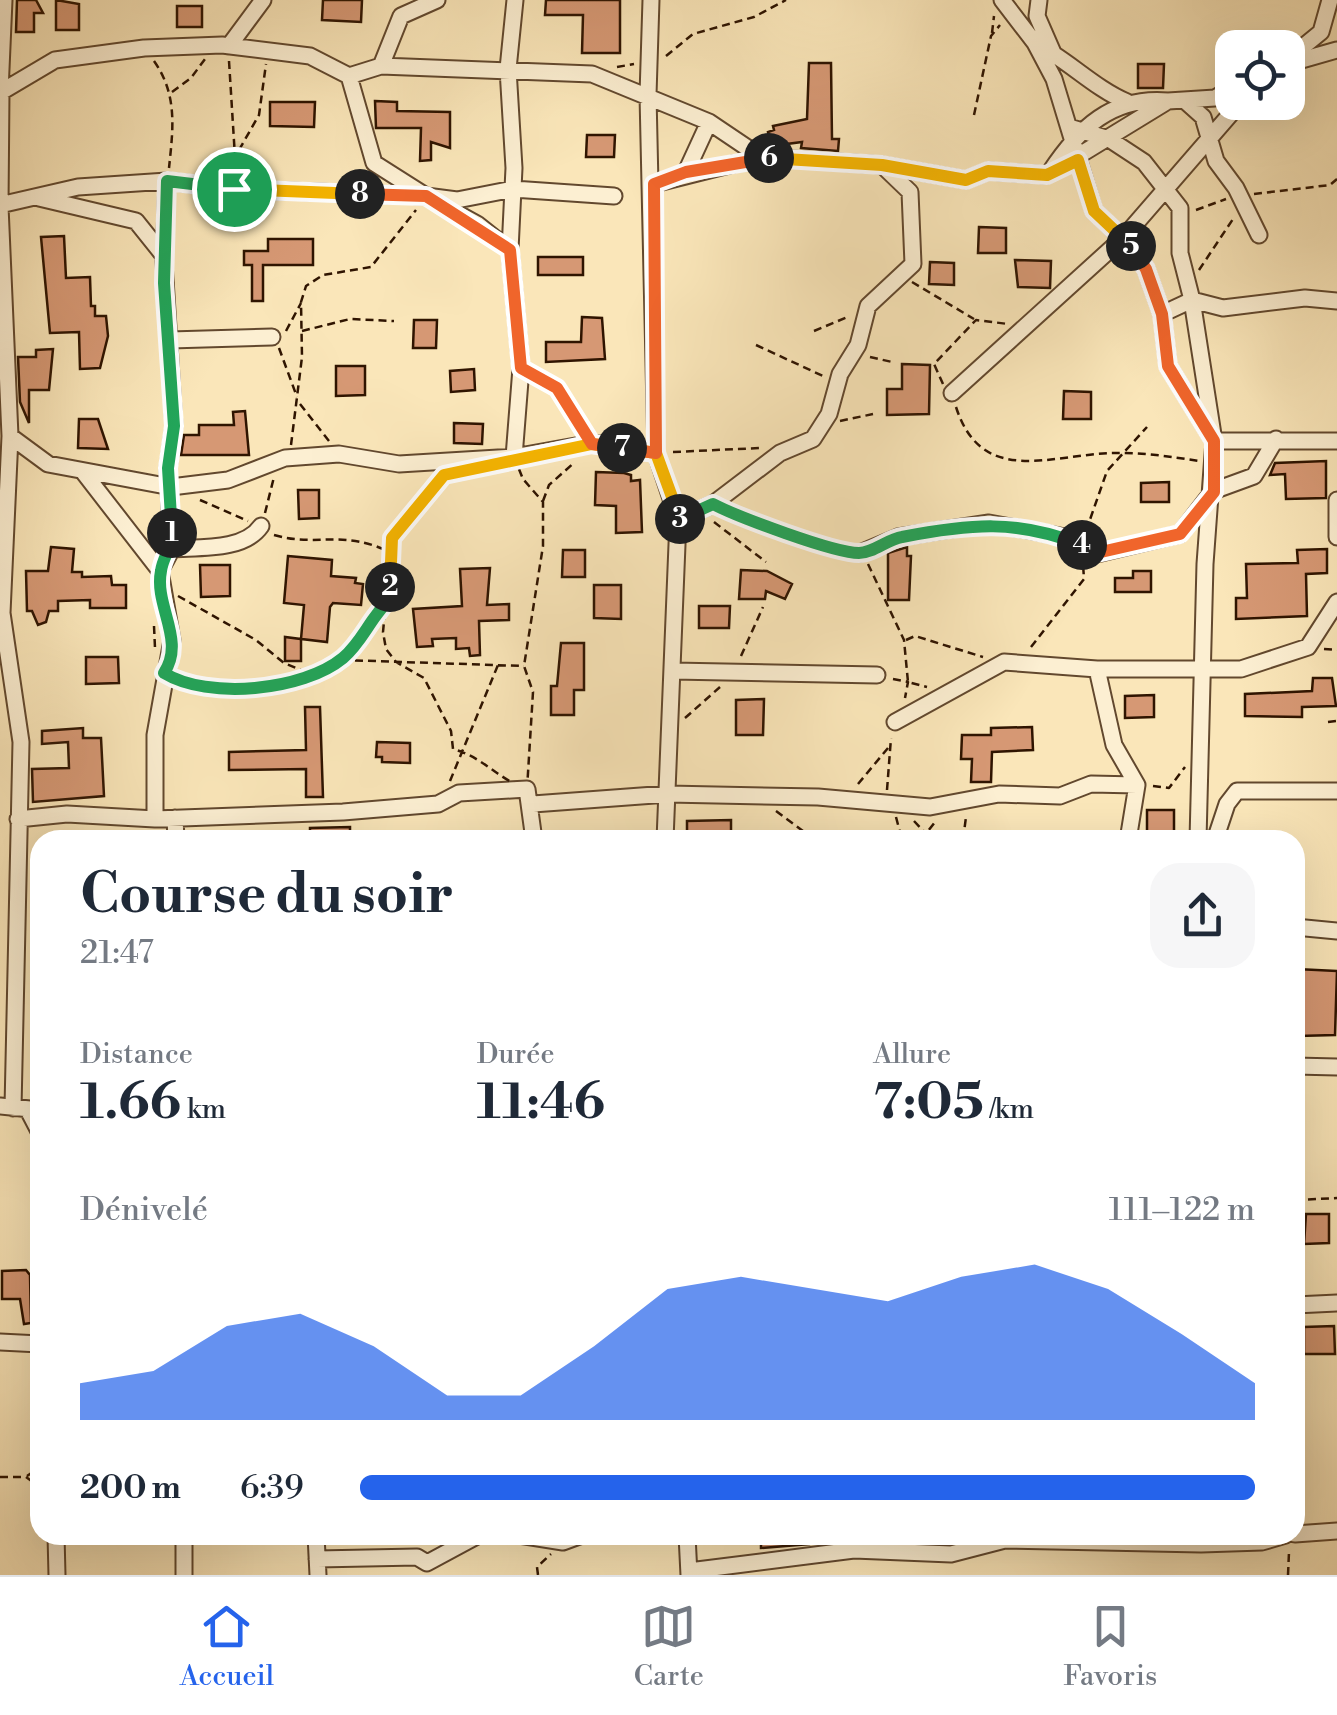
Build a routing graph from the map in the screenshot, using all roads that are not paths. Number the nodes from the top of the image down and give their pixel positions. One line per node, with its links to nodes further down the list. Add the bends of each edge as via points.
1 (4, 0): 19 (street)
2 (263, 0): 10 (street)
3 (437, 0): 15 (street, via 401,16)
4 (515, 0): 16 (street)
5 (651, 0): 20 (street)
6 (1039, 0): 13 (street, via 1037,16)
7 (1330, 0): 11 (street, via 1320,32)
8 (1002, 9): 9 (street)
9 (1035, 42): 13 (street); 18 (street)
10 (222, 46): 17 (street, via 310,56); 19 (street, via 55,60)
11 (1305, 46)
12 (1337, 50): 14 (street)
13 (1054, 52): 18 (street); 23 (street)
14 (1305, 58)
15 (381, 66): 16 (street); 17 (street)
16 (508, 68): 20 (street, via 592,74); 36 (street)
17 (349, 76): 38 (street, via 374,163)
18 (1054, 79): 26 (street)
19 (0, 92): 41 (street)
20 (648, 95): 25 (street); 35 (street)
21 (1215, 98): 22 (street)
22 (1176, 100): 23 (street); 27 (street, via 1203,117); 28 (street)
23 (1127, 102): 26 (street)
24 (1229, 120): 27 (street)
25 (709, 122): 29 (street); 32 (street)
26 (1073, 133): 28 (street); 30 (street); 33 (street)
27 (1206, 138): 37 (street); 42 (street)
28 (1109, 139): 30 (street); 37 (street, via 1144,162)
29 (760, 157): 31 (street); 32 (street)
30 (1078, 160): 33 (street); 43 (street, via 1094,211)
31 (882, 165): 33 (street, via 966,180 988,171); 63 (street, via 910,192 913,264 868,306 829,414 813,440 780,453 713,504)
32 (686, 172): 35 (street)
33 (1047, 175)
34 (167, 181): 38 (street); 40 (street, via 78,187); 45 (street)
35 (654, 184): 57 (street)
36 (513, 189): 38 (street, via 457,200); 39 (street); 44 (street)
37 (1166, 190): 43 (street); 46 (street, via 1180,208 1180,252)
38 (426, 196): 44 (street)
39 (614, 196)
40 (38, 198): 41 (street); 45 (street, via 136,221)
41 (0, 205): 51 (street)
42 (1259, 235)
43 (1124, 237): 48 (street, via 1146,269); 52 (street)
44 (510, 250): 58 (street, via 521,368)
45 (164, 256): 50 (street)
46 (1192, 300): 47 (street, via 1223,308); 48 (street); 56 (street)
47 (1337, 301)
48 (1162, 314): 56 (street, via 1168,366)
49 (272, 337): 50 (street)
50 (170, 340): 60 (street)
51 (2, 388): 53 (street)
52 (952, 392)
53 (10, 436): 59 (street, via 48,464); 70 (street)
54 (1276, 439): 55 (street); 56 (street); 61 (street, via 1254,476)
55 (1337, 440)
56 (1214, 441): 61 (street)
57 (656, 453): 58 (street, via 592,444); 63 (street)
58 (514, 457): 60 (street, via 399,464 339,454 285,458 228,480)
59 (84, 473): 60 (street); 68 (street)
60 (172, 487): 66 (street)
61 (1214, 492): 67 (street, via 1180,534 1101,552 989,522 898,537); 73 (street)
62 (1337, 500): 65 (street)
63 (678, 520): 72 (street)
64 (261, 526): 66 (street, via 234,543)
65 (1337, 537)
66 (172, 549): 68 (street)
67 (860, 553)
68 (160, 571): 80 (street, via 172,640 156,735)
69 (1337, 602): 73 (street, via 1308,647 1242,669)
70 (1, 614): 82 (street, via 21,742)
71 (1097, 669): 73 (street); 75 (street, via 1004,662); 76 (street, via 1114,745)
72 (672, 671): 74 (street); 78 (street)
73 (1202, 672): 87 (street)
74 (877, 676)
75 (894, 722)
76 (1137, 786): 78 (street, via 1091,784 1060,796 1000,794 930,808); 86 (street)
77 (1337, 791): 88 (street, via 1237,791)
78 (668, 794): 79 (street); 85 (street)
79 (530, 796): 81 (street, via 459,793 438,804); 84 (street)
80 (155, 818): 81 (street); 82 (street)
81 (176, 818): 83 (street)
82 (18, 819): 91 (street)
83 (176, 830)
84 (533, 830)
85 (666, 830)
86 (1130, 830)
87 (1198, 830)
88 (1218, 830)
89 (1305, 928): 90 (street)
90 (1337, 931)
91 (8, 942): 94 (street)
92 (1305, 1066): 93 (street)
93 (1337, 1066)
94 (20, 1108)
95 (1337, 1304): 96 (street)
96 (1305, 1305)
97 (0, 1342): 98 (street)
98 (30, 1344)
99 (1337, 1531): 100 (street)
100 (1305, 1536)
101 (56, 1545): 109 (street)
102 (184, 1545): 110 (street)
103 (464, 1545): 107 (street)
104 (688, 1545): 108 (street)
105 (982, 1545): 108 (street, via 950,1554 854,1550)
106 (318, 1567): 107 (street, via 417,1556)
107 (428, 1569)
108 (689, 1573)
109 (57, 1575)
110 (184, 1575)

